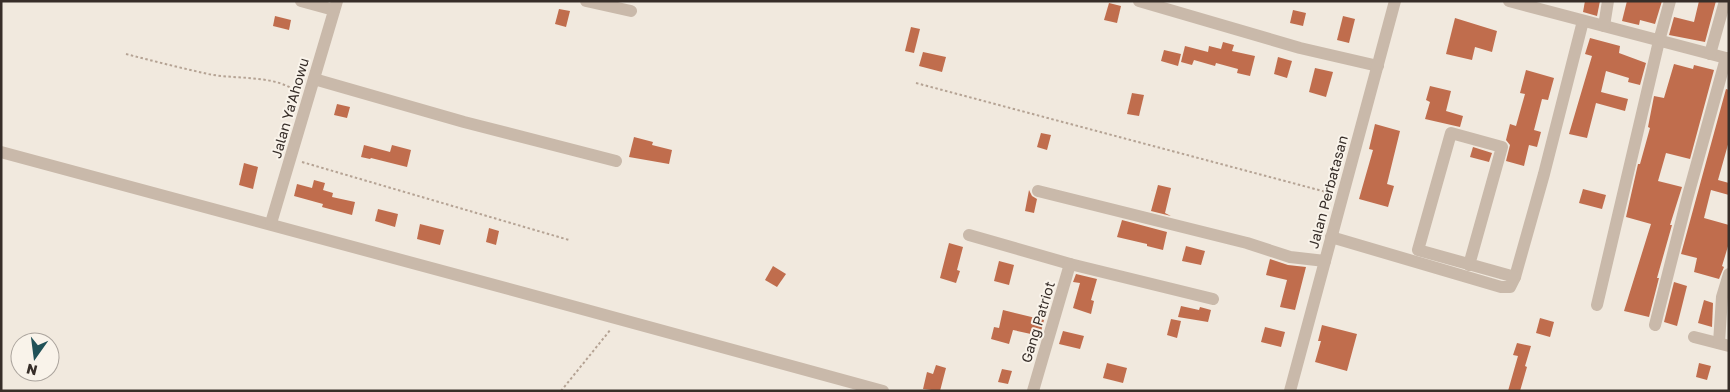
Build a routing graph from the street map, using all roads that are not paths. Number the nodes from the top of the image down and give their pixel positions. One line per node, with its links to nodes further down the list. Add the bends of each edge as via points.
1 (301, 1): 9 (street)
2 (586, 1): 10 (street)
3 (1139, 1): 16 (street, via 1300,48)
4 (1395, 1): 16 (street, Jalan Perbatasan)
5 (1509, 1): 11 (street)
6 (1608, 1): 12 (street)
7 (1670, 1): 13 (street)
8 (1725, 1): 14 (street)
9 (336, 6): 17 (street, Jalan Ya'Ahowu)
10 (631, 11)
11 (1582, 21): 12 (street); 28 (street)
12 (1604, 26): 13 (street)
13 (1659, 41): 14 (street); 30 (street)
14 (1710, 54): 15 (street)
15 (1728, 58): 31 (street)
16 (1378, 66): 23 (street, Jalan Perbatasan)
17 (314, 79): 19 (street); 21 (street, Jalan Ya'Ahowu)
18 (1, 152): 21 (street)
19 (616, 162)
20 (1038, 191): 24 (street, via 1290,256)
21 (271, 223): 34 (street)
22 (969, 235): 25 (street)
23 (1331, 237): 24 (street, Jalan Perbatasan); 28 (street, via 1501,287 1510,287)
24 (1325, 261): 36 (street, Jalan Perbatasan)
25 (1071, 264): 29 (street); 35 (street, Gang Patriot)
26 (1469, 264): 26 (street, via 1418,250 1451,133 1502,147); 28 (street)
27 (1729, 274): 33 (street, via 1722,297)
28 (1515, 277)
29 (1212, 299)
30 (1597, 304)
31 (1655, 325)
32 (1694, 337): 33 (street)
33 (1724, 344)
34 (883, 391)
35 (1033, 391)
36 (1290, 391)

